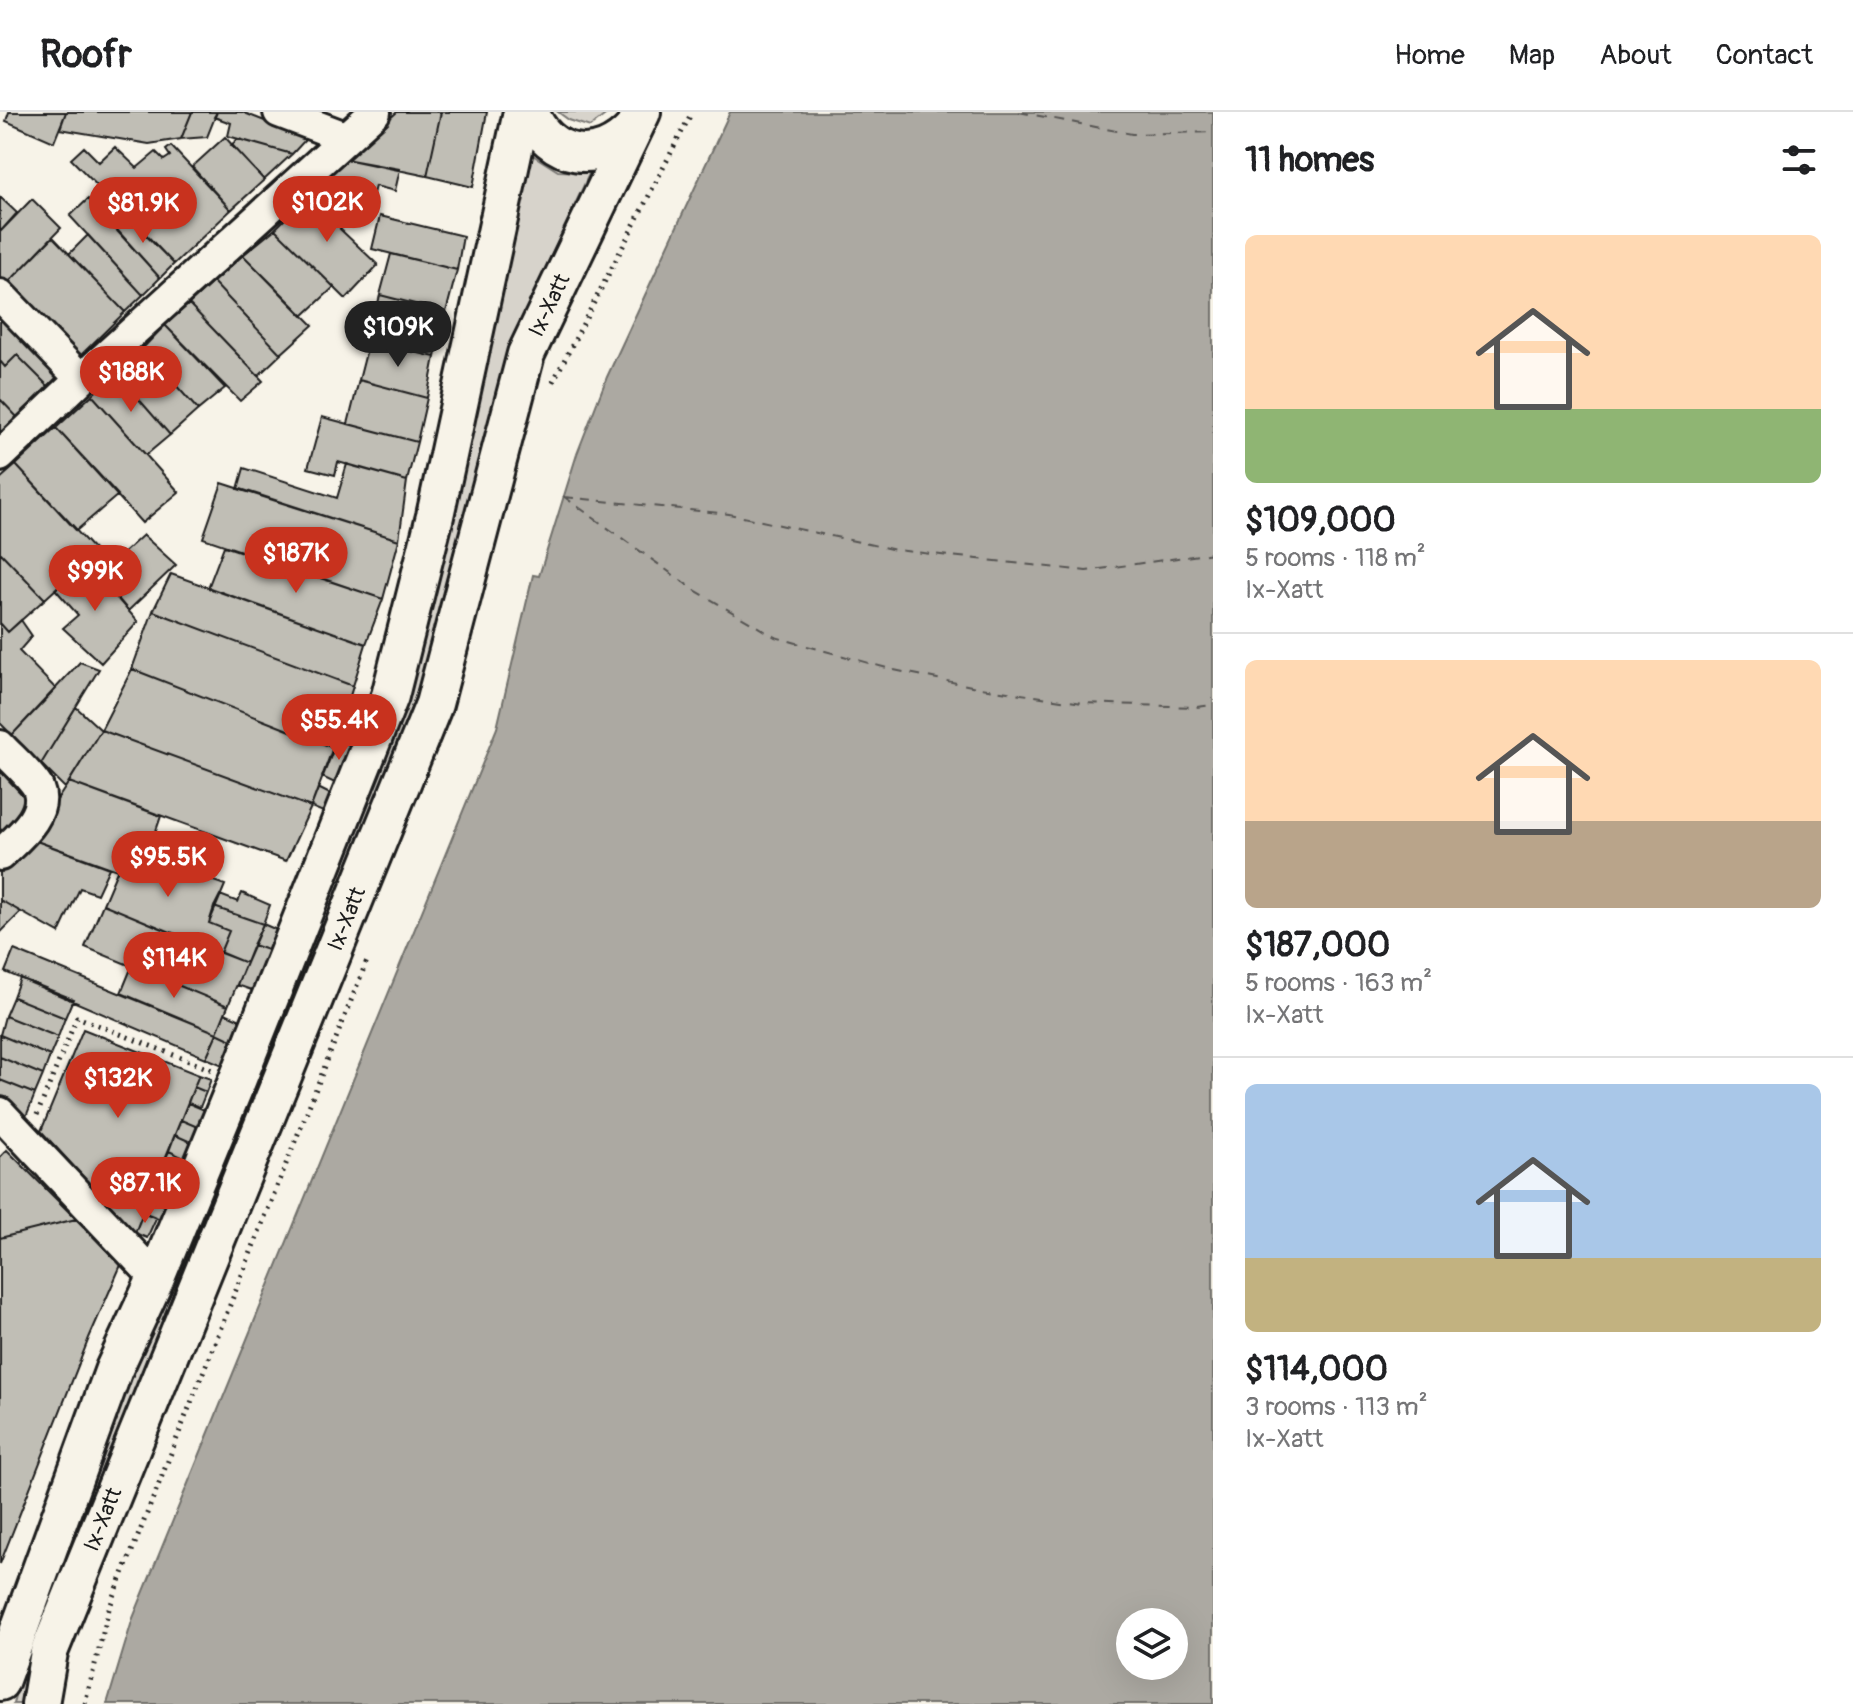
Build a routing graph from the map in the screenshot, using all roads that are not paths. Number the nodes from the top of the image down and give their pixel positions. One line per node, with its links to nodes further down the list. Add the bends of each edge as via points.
1 (279, 112): 6 (street)
2 (375, 112): 6 (street)
3 (522, 112): 13 (main road, Ix-Xatt, via 435,516 390,696)
4 (530, 112): 5 (main road, Ix-Xatt, via 549,141 585,153 621,142)
5 (638, 120): 15 (main road, Ix-Xatt, via 526,354 434,704 49,1652)
6 (345, 137): 8 (street)
7 (0, 295): 8 (street)
8 (81, 379): 9 (street)
9 (0, 456)
10 (0, 746): 11 (street, via 38,789 39,810)
11 (0, 855)
12 (0, 1113): 13 (street)
13 (156, 1278): 14 (main road, Ix-Xatt, via 114,1369)
14 (0, 1682)
15 (40, 1704)

